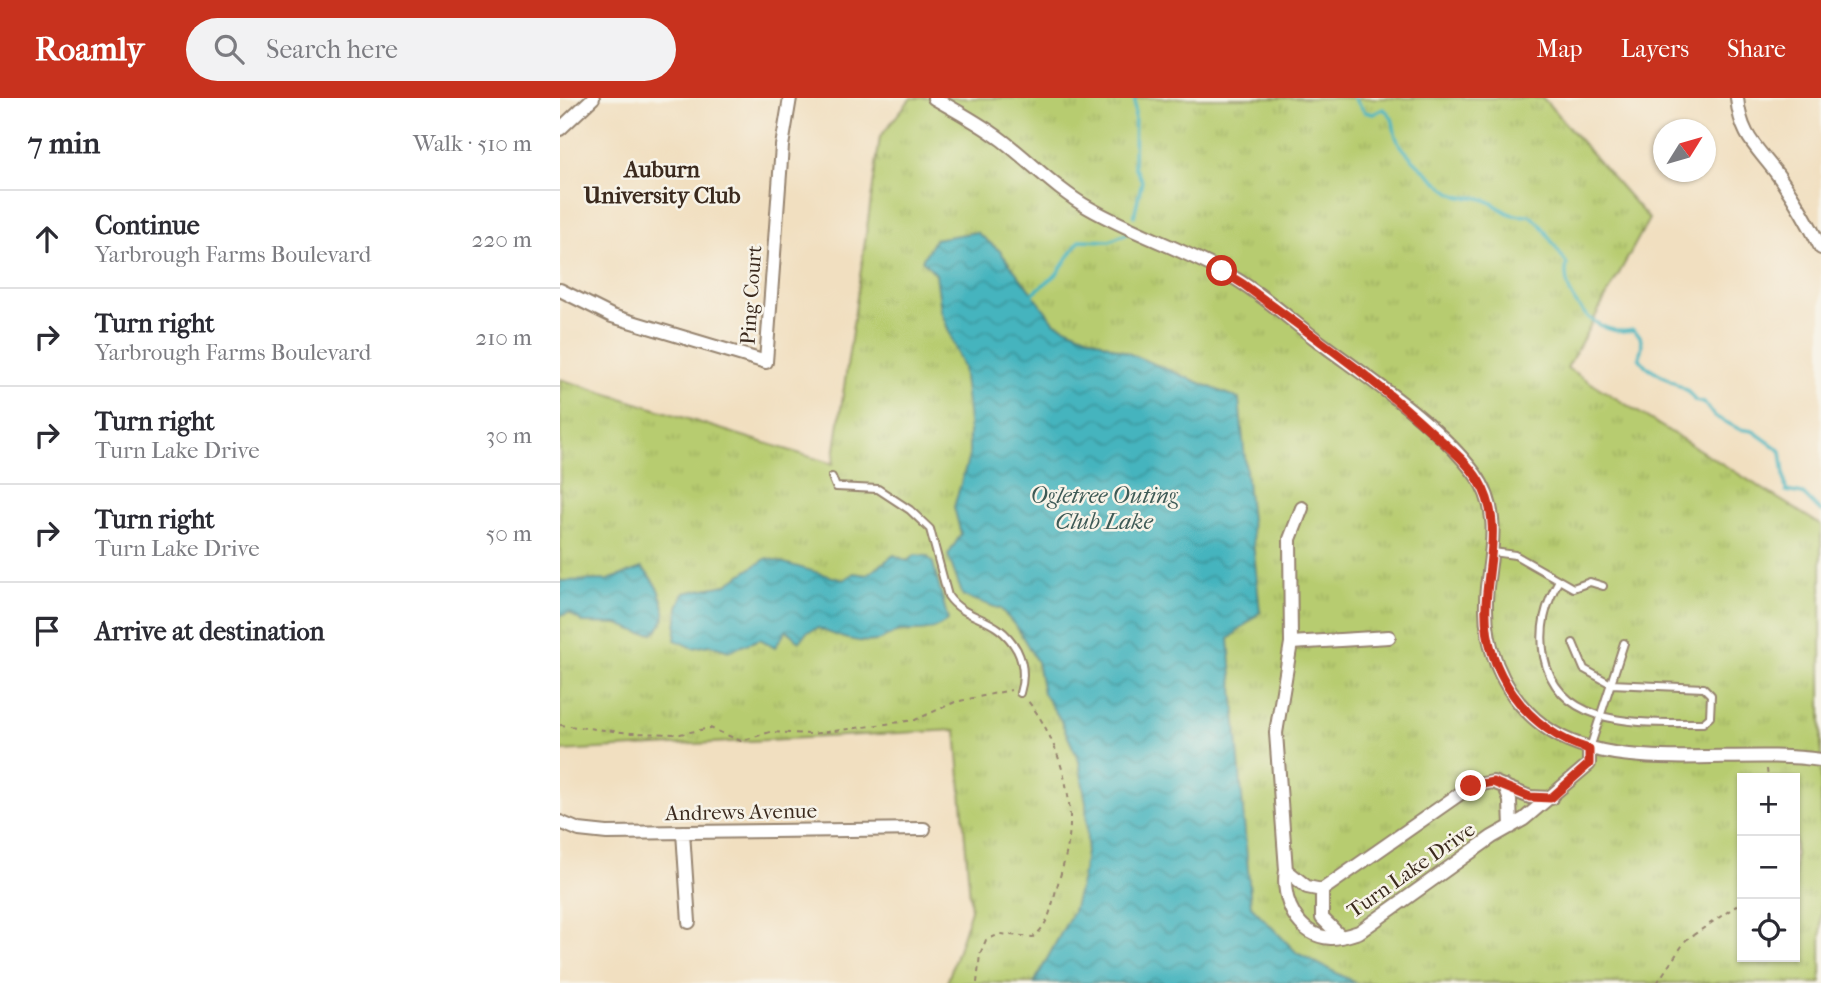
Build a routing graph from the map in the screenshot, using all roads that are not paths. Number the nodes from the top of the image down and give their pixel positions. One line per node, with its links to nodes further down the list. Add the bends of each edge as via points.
1 (593, 98): 5 (street)
2 (790, 98): 7 (street, Ping Court, via 782,146 766,362 612,316)
3 (934, 98): 10 (street, via 1001,139 1089,209 1243,284 1399,401 1458,455 1480,482 1491,511)
4 (1737, 98): 6 (street, via 1748,140 1778,175)
5 (560, 129)
6 (1821, 248)
7 (560, 290)
8 (832, 477): 18 (lane, via 836,487 878,489 930,529 954,605 998,626 1020,655 1024,669)
9 (1302, 508): 14 (street, Turn Lake Drive, via 1290,539)
10 (1493, 552): 11 (lane, via 1515,555); 20 (street, via 1486,627 1499,673 1524,709 1544,726)
11 (1559, 580): 12 (lane, via 1573,588 1590,582); 19 (lane, via 1550,594 1540,632 1547,668 1561,694)
12 (1603, 586)
13 (1389, 637): 14 (street)
14 (1291, 643): 28 (street, Turn Lake Drive, via 1276,733)
15 (1573, 643): 17 (lane, via 1584,668)
16 (1624, 643): 17 (lane)
17 (1611, 684): 19 (lane); 19 (lane, via 1704,688 1710,695 1710,718 1703,723 1618,722)
18 (1020, 693)
19 (1600, 717): 20 (lane)
20 (1589, 749): 21 (street, via 1616,754); 23 (street, Turn Lake Drive, via 1589,764)
21 (1821, 760)
22 (1504, 786): 23 (street, Turn Lake Drive, via 1530,797); 25 (street); 29 (street, Turn Lake Drive, via 1493,782 1471,786)
23 (1551, 798): 25 (street, Turn Lake Drive)
24 (560, 822): 27 (street, Andrews Avenue, via 607,833)
25 (1511, 827): 31 (street, Turn Lake Drive, via 1359,932)
26 (924, 829): 27 (street, Andrews Avenue)
27 (683, 832): 30 (street)
28 (1286, 870): 29 (street, Turn Lake Drive, via 1307,887); 31 (street, Turn Lake Drive, via 1287,901 1301,923 1328,938)
29 (1322, 890): 31 (street, via 1322,918)
30 (689, 922)
31 (1341, 937)

